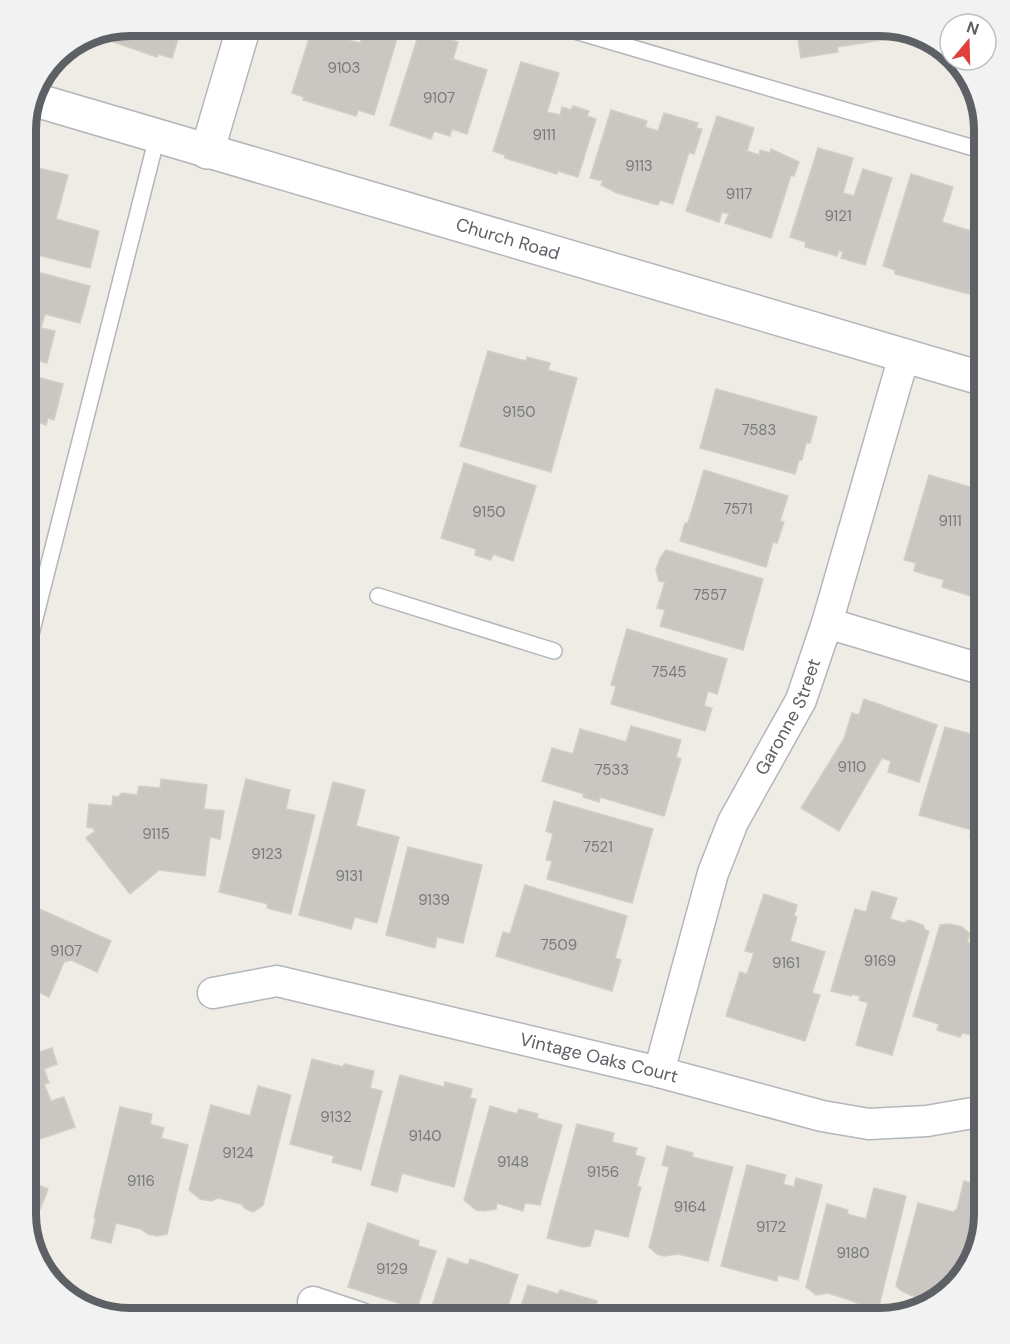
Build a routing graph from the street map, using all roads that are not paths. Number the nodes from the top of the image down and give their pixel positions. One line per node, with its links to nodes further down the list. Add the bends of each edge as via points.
1 (241, 36): 6 (street)
2 (592, 36): 5 (lane)
3 (41, 102): 4 (street, Church Road)
4 (157, 137): 6 (street, Church Road); 10 (lane)
5 (974, 148)
6 (207, 152): 7 (street, Church Road)
7 (904, 356): 8 (street, Church Road); 11 (street, Garonne Street)
8 (974, 376)
9 (378, 596): 12 (lane)
10 (36, 615)
11 (827, 623): 13 (street); 15 (street, Garonne Street, via 801,700 733,822 713,873)
12 (554, 651)
13 (974, 667)
14 (213, 993): 15 (street, Vintage Oaks Court, via 277,981)
15 (659, 1072): 16 (street, Vintage Oaks Court, via 822,1116 869,1124 927,1121)
16 (974, 1113)
17 (313, 1302): 18 (street)
18 (331, 1308)

